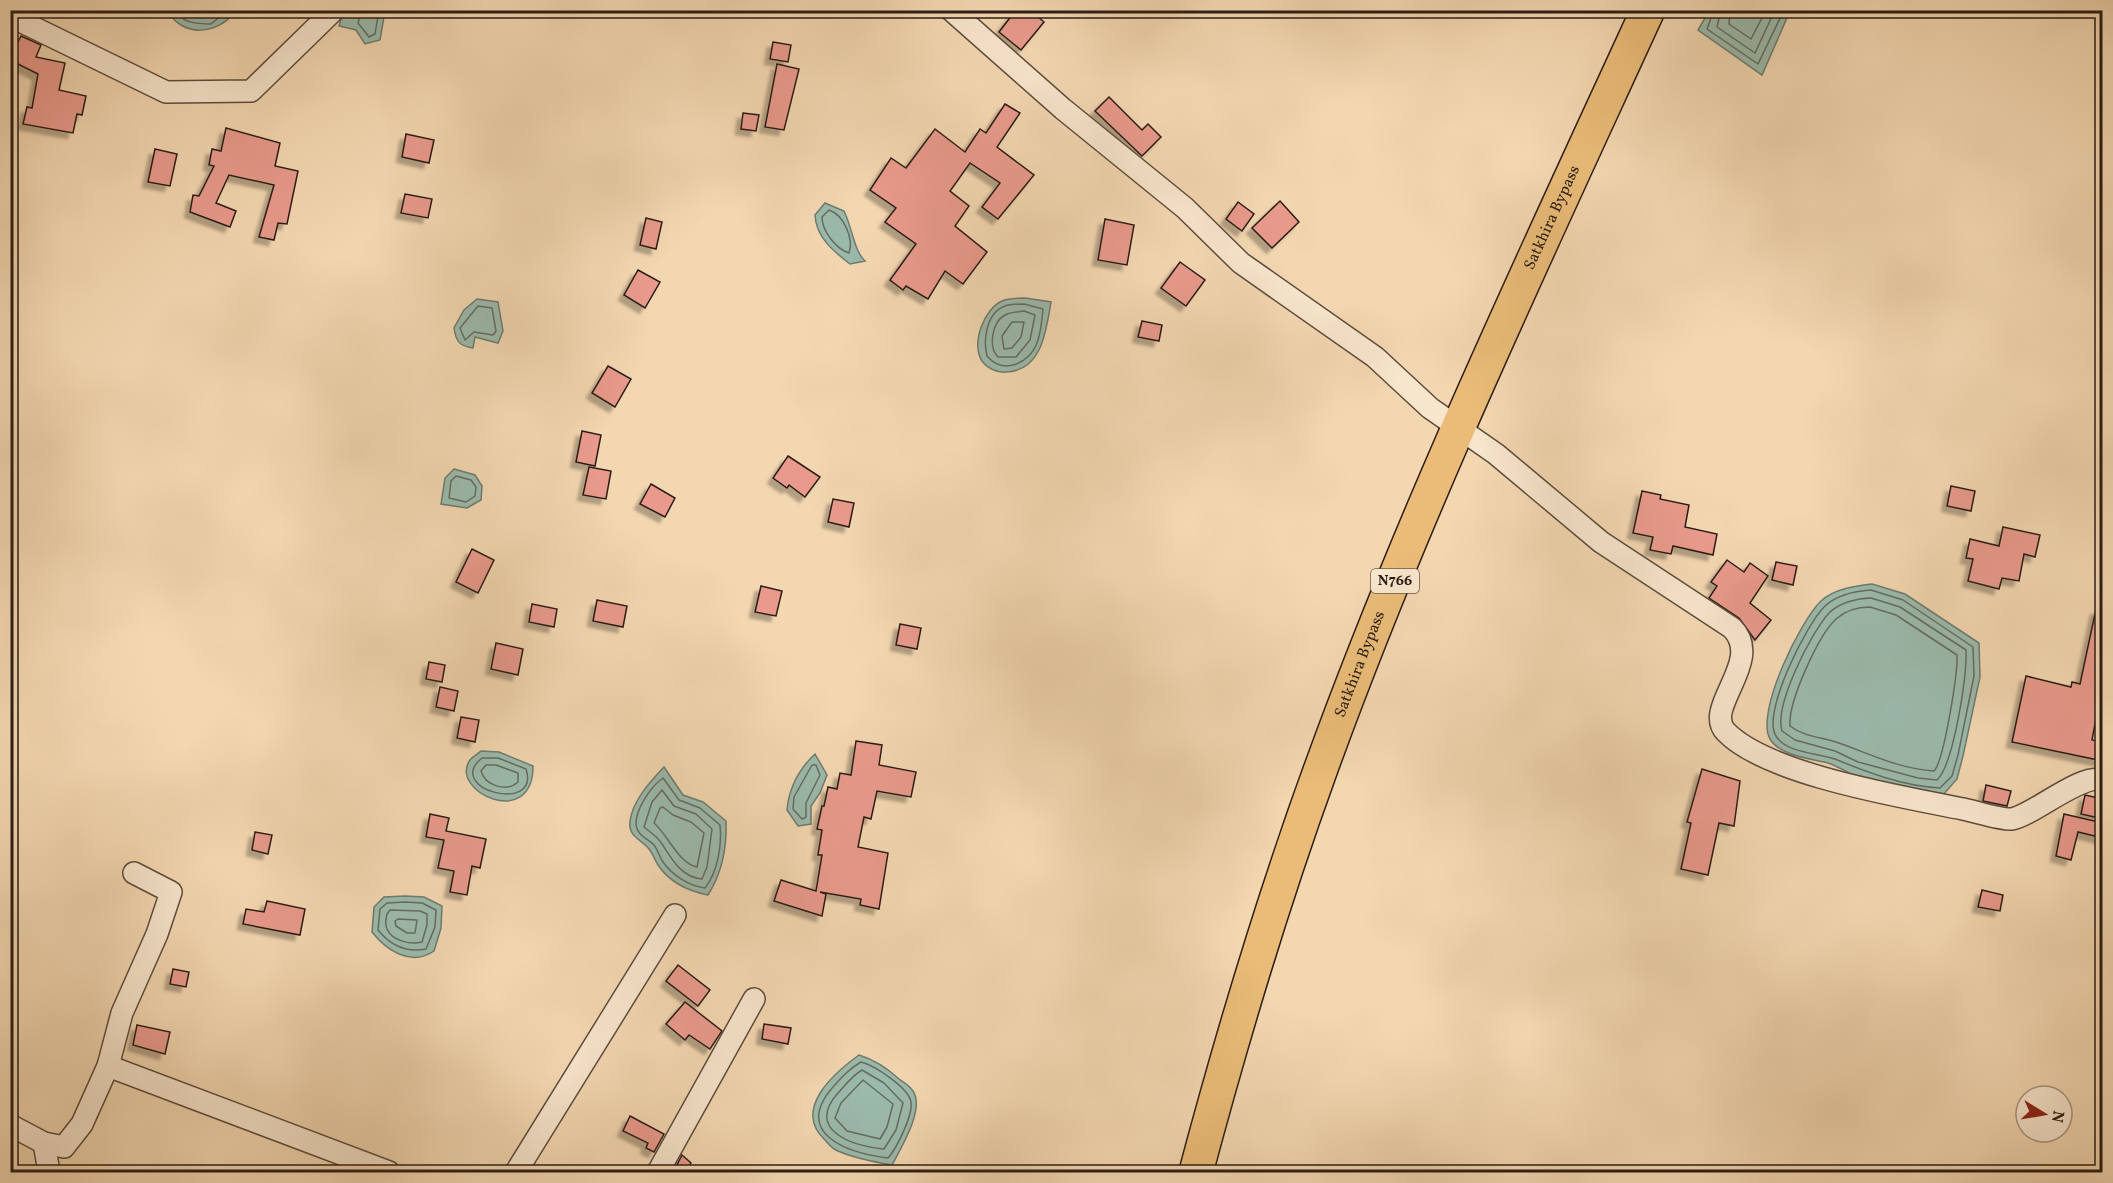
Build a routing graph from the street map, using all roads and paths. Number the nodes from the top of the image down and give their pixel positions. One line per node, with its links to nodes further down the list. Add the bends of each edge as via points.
1 (334, 10): 4 (street, via 250,91 166,92)
2 (951, 10): 5 (street, via 1063,109 1185,208 1241,263 1375,357 1430,408)
3 (1648, 10): 5 (highway, Satkhira Bypass / N766)
4 (10, 16)
5 (1458, 426): 6 (street, via 1602,542 1740,635 1744,650 1721,724 1725,732 1749,748 1850,786 2011,819 2066,791 2097,778); 17 (highway, Satkhira Bypass / N766, via 1320,770 1242,1001)
6 (2103, 780)
7 (134, 873): 10 (street, via 171,892 122,1013)
8 (675, 915): 15 (street)
9 (754, 999): 16 (street)
10 (108, 1066): 12 (street, via 82,1124 64,1147); 14 (street)
11 (10, 1125): 12 (street)
12 (44, 1143): 13 (street)
13 (49, 1173)
14 (389, 1173)
15 (516, 1173)
16 (658, 1173)
17 (1196, 1173)

